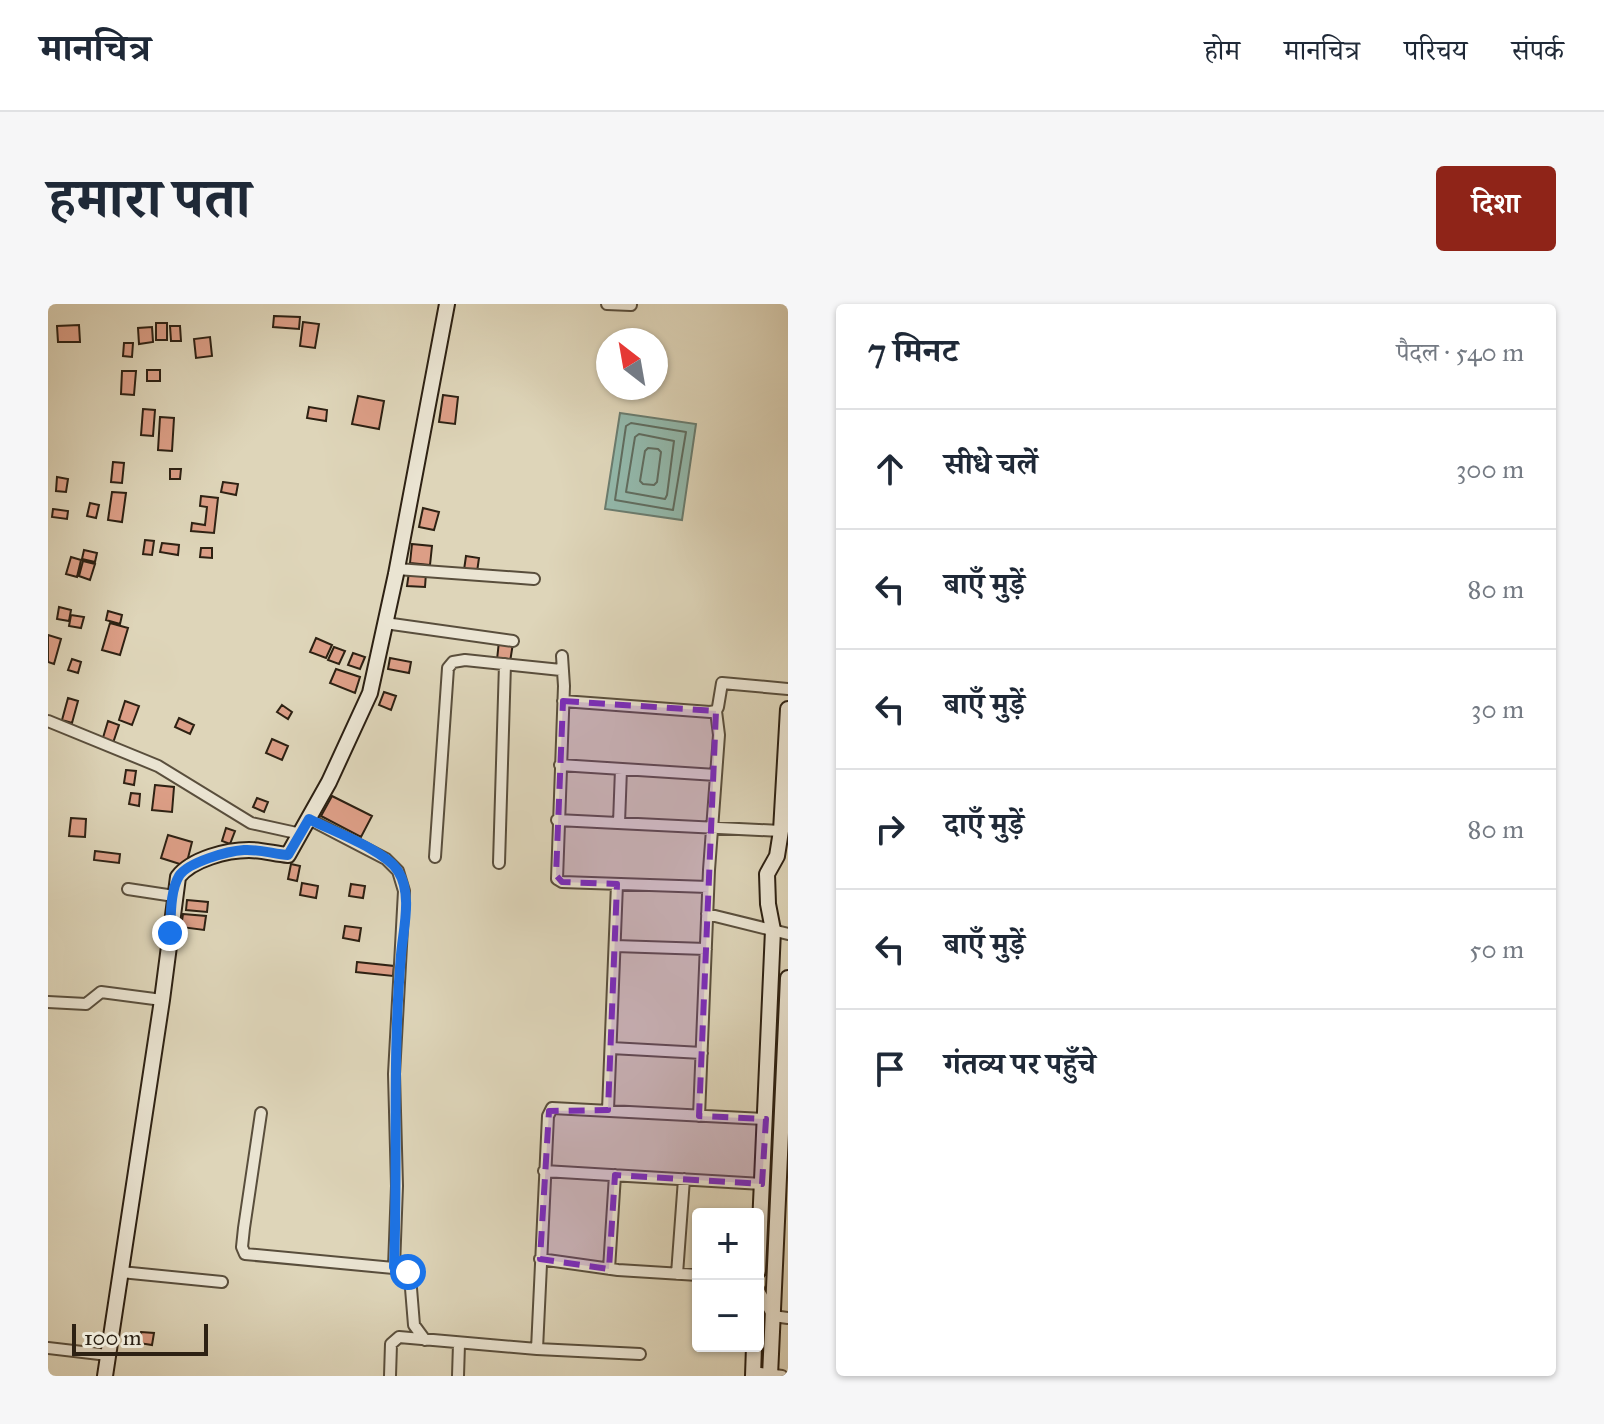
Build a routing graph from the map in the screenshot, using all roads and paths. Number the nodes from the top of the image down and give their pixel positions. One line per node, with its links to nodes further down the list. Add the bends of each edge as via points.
1 (447, 304): 4 (street)
2 (607, 304): 3 (street)
3 (631, 305)
4 (397, 569): 5 (street); 6 (street)
5 (534, 579)
6 (385, 623): 7 (street); 19 (street, via 367,702)
7 (513, 641)
8 (562, 656): 10 (street)
9 (505, 664): 10 (street); 25 (street, via 465,660 448,668); 27 (street)
10 (561, 670): 12 (street)
11 (788, 689): 14 (street, via 722,683)
12 (563, 701): 14 (street); 16 (street)
13 (788, 709): 23 (street)
14 (716, 711): 18 (street)
15 (48, 721): 24 (street, via 158,766 246,821)
16 (560, 765): 17 (street); 20 (street)
17 (621, 769): 18 (street); 21 (street)
18 (716, 775): 22 (street)
19 (309, 819): 24 (street); 54 (street, via 386,859 398,871 404,891 394,1074)
20 (557, 820): 21 (street); 28 (street, via 557,879)
21 (619, 823): 22 (street)
22 (712, 829): 23 (street); 29 (street)
23 (781, 831): 26 (street)
24 (301, 834): 31 (street, via 288,855 240,850 198,863 178,877)
25 (435, 857)
26 (783, 858): 33 (street, via 767,874)
27 (499, 863)
28 (617, 884): 29 (street); 35 (street)
29 (708, 887): 32 (street)
30 (128, 889): 31 (street)
31 (174, 896): 38 (street)
32 (707, 914): 33 (street); 36 (street)
33 (773, 930): 34 (street); 46 (street)
34 (788, 934)
35 (615, 946): 36 (street); 41 (street)
36 (706, 949): 42 (street)
37 (788, 978): 40 (street)
38 (162, 1000): 39 (street, via 101,992 86,1004); 56 (street)
39 (48, 1002)
40 (787, 1043): 47 (street)
41 (611, 1048): 42 (street); 43 (street)
42 (702, 1053): 45 (street)
43 (608, 1110): 45 (street); 48 (street, via 552,1108)
44 (261, 1113): 54 (street, via 245,1254)
45 (699, 1116): 46 (street)
46 (766, 1125): 47 (street); 51 (street)
47 (781, 1134): 61 (street)
48 (544, 1171): 49 (street); 53 (street)
49 (615, 1175): 50 (street); 55 (street)
50 (684, 1179): 51 (street); 57 (street)
51 (762, 1184): 52 (street)
52 (761, 1208)
53 (540, 1259): 55 (street); 66 (street)
54 (394, 1267): 62 (street, via 410,1276 414,1325)
55 (609, 1269): 57 (street)
56 (121, 1272): 59 (street); 70 (street)
57 (677, 1274): 58 (street)
58 (692, 1275)
59 (222, 1282)
60 (764, 1296): 61 (street)
61 (781, 1317): 63 (street)
62 (425, 1340): 64 (street); 74 (street, via 393,1341)
63 (764, 1342)
64 (459, 1344): 66 (street); 75 (street)
65 (48, 1348): 70 (street)
66 (537, 1349): 69 (street)
67 (759, 1352): 71 (street)
68 (764, 1352): 72 (street)
69 (640, 1354)
70 (108, 1355): 73 (street)
71 (753, 1374): 72 (street)
72 (774, 1375)
73 (105, 1376)
74 (390, 1376)
75 (458, 1376)

